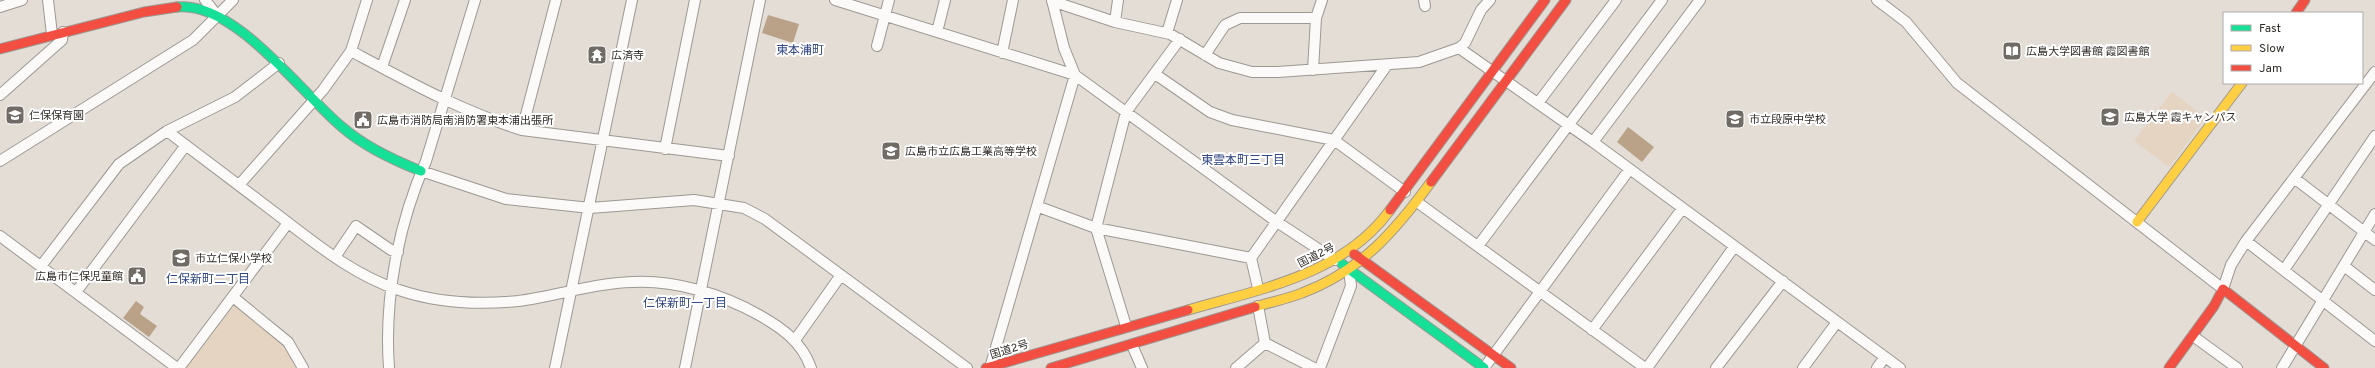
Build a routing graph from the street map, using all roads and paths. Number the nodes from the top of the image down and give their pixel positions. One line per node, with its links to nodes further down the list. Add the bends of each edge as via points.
1 (22, 0): 28 (street)
2 (48, 0): 37 (street)
3 (205, 0): 30 (street)
4 (233, 0): 30 (street)
5 (367, 0): 42 (street)
6 (405, 0): 47 (street)
7 (475, 0): 57 (street)
8 (556, 0): 61 (street)
9 (632, 0): 65 (street)
10 (695, 0): 68 (street)
11 (760, 0): 69 (street)
12 (835, 0): 31 (street)
13 (889, 0): 31 (street)
14 (945, 0): 35 (street)
15 (1013, 0): 43 (street)
16 (1118, 0): 33 (street)
17 (1177, 0): 36 (street)
18 (1322, 0): 32 (street)
19 (1490, 0): 40 (street, via 1481,10 1465,43)
20 (1545, 0): 49 (main road, 国道2号)
21 (1566, 0): 53 (main road)
22 (1616, 0): 58 (street)
23 (1662, 0): 60 (street)
24 (1700, 0): 66 (street)
25 (1877, 0): 84 (street, via 1906,22 1957,83)
26 (2306, 0): 29 (main road)
27 (1052, 1): 33 (street); 52 (street, via 1064,48)
28 (0, 7)
29 (2297, 12)
30 (217, 16): 34 (main road, via 203,9 186,6 144,12); 45 (main road, via 262,47); 70 (street, via 194,40)
31 (885, 16): 35 (street); 39 (street)
32 (1316, 18): 44 (street, via 1240,18 1225,26); 48 (street)
33 (1115, 22): 36 (street)
34 (63, 32): 37 (main road); 55 (street, via 62,40)
35 (937, 32): 43 (street)
36 (1167, 33): 38 (street)
37 (52, 34): 41 (main road)
38 (1180, 39): 44 (street); 51 (street)
39 (877, 46)
40 (1459, 48): 46 (street, via 1418,62); 49 (street)
41 (0, 49)
42 (351, 51): 47 (street); 56 (street)
43 (1002, 53): 52 (street)
44 (1206, 55): 48 (street, via 1219,63 1252,72)
45 (279, 63): 56 (main road); 62 (street, via 235,97)
46 (1387, 65): 48 (street); 64 (street)
47 (382, 68): 57 (street)
48 (1313, 70)
49 (1493, 71): 53 (street); 75 (main road, 国道2号)
50 (2375, 72): 73 (street)
51 (1155, 74): 59 (street); 64 (street, via 1210,112 1232,120)
52 (1075, 75): 59 (street); 79 (street)
53 (1507, 80): 58 (street); 77 (main road)
54 (2241, 84): 84 (main road)
55 (0, 95)
56 (314, 100): 72 (main road, via 358,140 396,162); 74 (street)
57 (444, 100): 61 (street, via 489,120); 72 (street)
58 (1538, 103): 60 (street)
59 (1126, 112): 83 (street); 86 (street)
60 (1568, 125): 66 (street); 91 (street)
61 (522, 130): 65 (street)
62 (167, 131): 67 (street); 99 (street, via 119,164)
63 (2375, 136): 78 (street)
64 (1334, 140): 75 (street); 83 (street)
65 (603, 141): 68 (street); 80 (street)
66 (1593, 142): 71 (street)
67 (186, 145): 74 (street); 112 (street)
68 (665, 149): 69 (street)
69 (729, 156): 76 (street)
70 (0, 161)
71 (1629, 170): 81 (street); 111 (street)
72 (421, 171): 80 (street, via 506,200); 94 (street)
73 (2294, 178): 78 (street); 90 (street)
74 (239, 185): 85 (street)
75 (1405, 192): 93 (main road, 国道2号, via 1380,223)
76 (719, 202): 80 (street, via 694,200); 103 (street, via 744,208 765,219); 110 (street)
77 (1417, 202): 91 (street); 98 (main road, via 1392,234)
78 (2329, 205): 87 (street); 102 (street)
79 (1039, 207): 86 (street); 135 (street)
80 (590, 208): 108 (street)
81 (1682, 209): 92 (street); 118 (street)
82 (2375, 214): 87 (street)
83 (1277, 222): 96 (street); 97 (street)
84 (2137, 222): 107 (street)
85 (288, 223): 95 (street); 113 (street)
86 (1096, 228): 96 (street); 117 (street)
87 (2364, 232): 89 (street); 100 (street)
88 (0, 236): 99 (street)
89 (2375, 240)
90 (2246, 241): 102 (street); 107 (street, via 2231,265)
91 (1478, 246): 111 (street)
92 (1734, 247): 104 (street); 143 (street)
93 (1349, 250): 97 (main road, 国道2号); 98 (main road)
94 (398, 252): 95 (street, via 356,226); 105 (street)
95 (335, 257): 105 (street, via 366,276)
96 (1251, 258): 106 (street)
97 (1335, 260): 101 (main road); 106 (main road, 国道2号, via 1297,278)
98 (1362, 260): 101 (main road); 125 (main road)
99 (41, 266): 112 (street)
100 (2344, 266): 109 (street); 114 (street)
101 (1349, 270): 115 (main road, via 1312,289); 140 (street, via 1351,286); 141 (main road)
102 (2284, 270): 114 (street)
103 (841, 275): 120 (street); 134 (street)
104 (1783, 281): 116 (street); 144 (street)
105 (391, 286): 108 (street, via 441,301 479,303 518,300); 130 (street, via 388,316)
106 (1258, 288): 117 (main road, 国道2号)
107 (2223, 289): 119 (main road); 124 (main road)
108 (572, 290): 110 (street, via 635,281 675,285); 131 (street)
109 (2375, 290)
110 (701, 291): 120 (street, via 753,311 780,326); 132 (street)
111 (1540, 291): 118 (street); 125 (street)
112 (76, 292): 128 (street)
113 (233, 297): 128 (street); 129 (street, via 288,342)
114 (2323, 301): 121 (street); 124 (street)
115 (1258, 306): 122 (street); 123 (main road)
116 (1837, 322): 126 (street); 145 (street)
117 (1126, 326): 135 (main road, 国道2号)
118 (1592, 330): 143 (street)
119 (2193, 336): 127 (street); 148 (main road)
120 (794, 340): 133 (street)
121 (2375, 341)
122 (1265, 343): 138 (street); 139 (street)
123 (1132, 345): 136 (main road); 137 (street)
124 (2296, 346): 149 (street); 150 (main road)
125 (1493, 355): 141 (street); 142 (main road)
126 (1885, 357): 146 (street); 147 (street)
127 (2232, 367)
128 (178, 368)
129 (303, 368)
130 (390, 368)
131 (555, 368)
132 (685, 368)
133 (811, 368)
134 (967, 368)
135 (989, 368)
136 (1051, 368)
137 (1142, 368)
138 (1236, 368)
139 (1314, 368)
140 (1320, 368)
141 (1484, 368)
142 (1511, 368)
143 (1646, 368)
144 (1716, 368)
145 (1803, 368)
146 (1876, 368)
147 (1900, 368)
148 (2169, 368)
149 (2282, 368)
150 (2324, 368)

